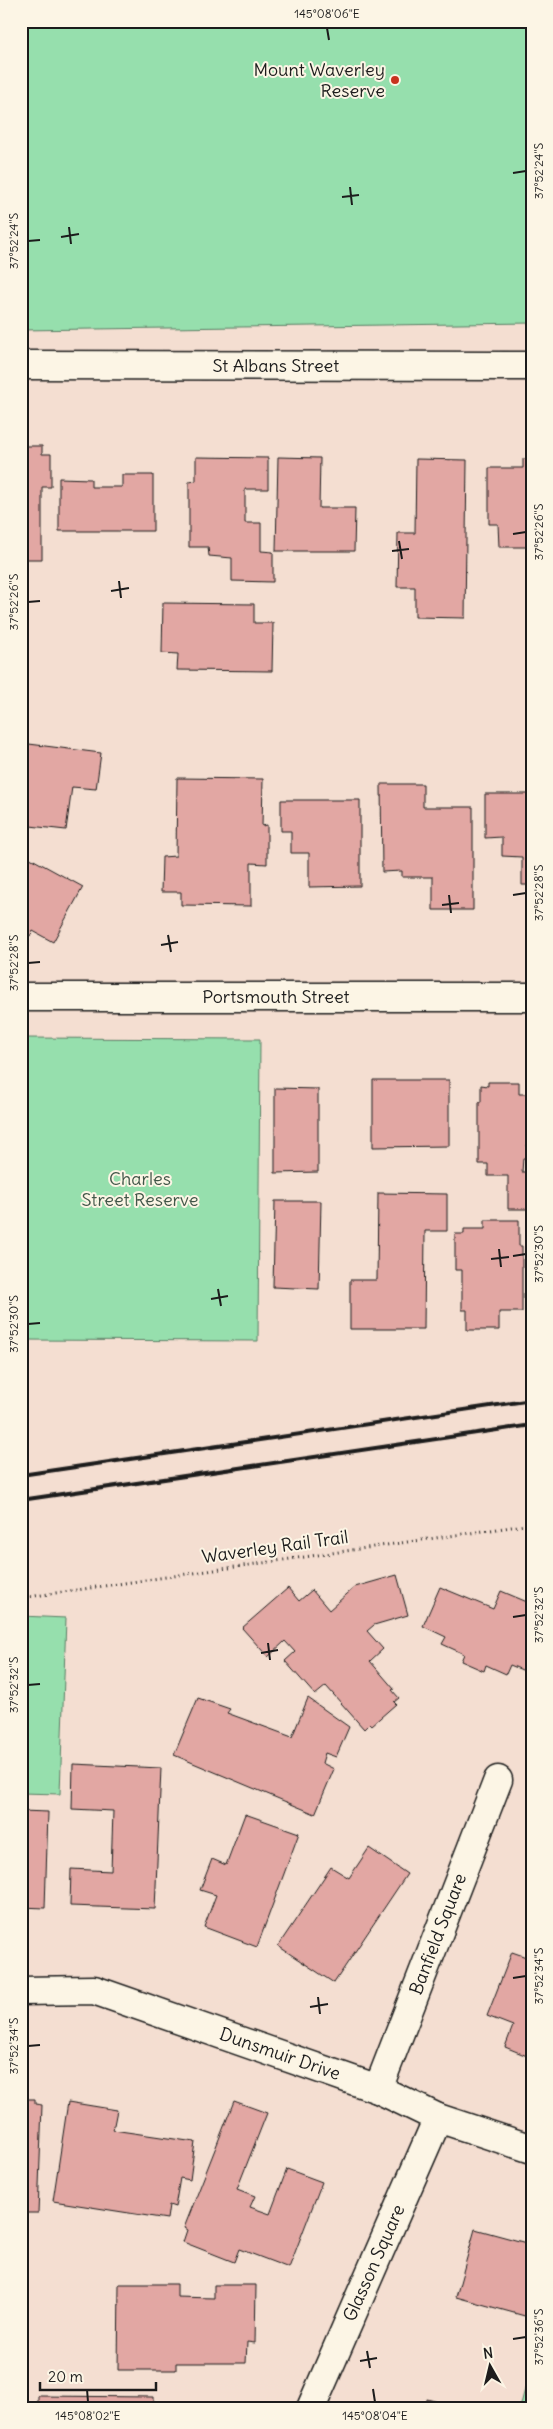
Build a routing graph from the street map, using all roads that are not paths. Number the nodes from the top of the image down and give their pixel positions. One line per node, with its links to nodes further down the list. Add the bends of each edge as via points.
1 (21, 365): 2 (street, St Albans Street)
2 (532, 366)
3 (21, 997): 4 (street, Portsmouth Street)
4 (532, 997)
5 (498, 1780): 7 (street, Banfield Square)
6 (21, 1991): 7 (street, Dunsmuir Drive, via 94,1990)
7 (378, 2089): 8 (street, Dunsmuir Drive)
8 (438, 2118): 9 (street, Dunsmuir Drive); 10 (street, Glasson Square)
9 (532, 2149)
10 (311, 2408)

